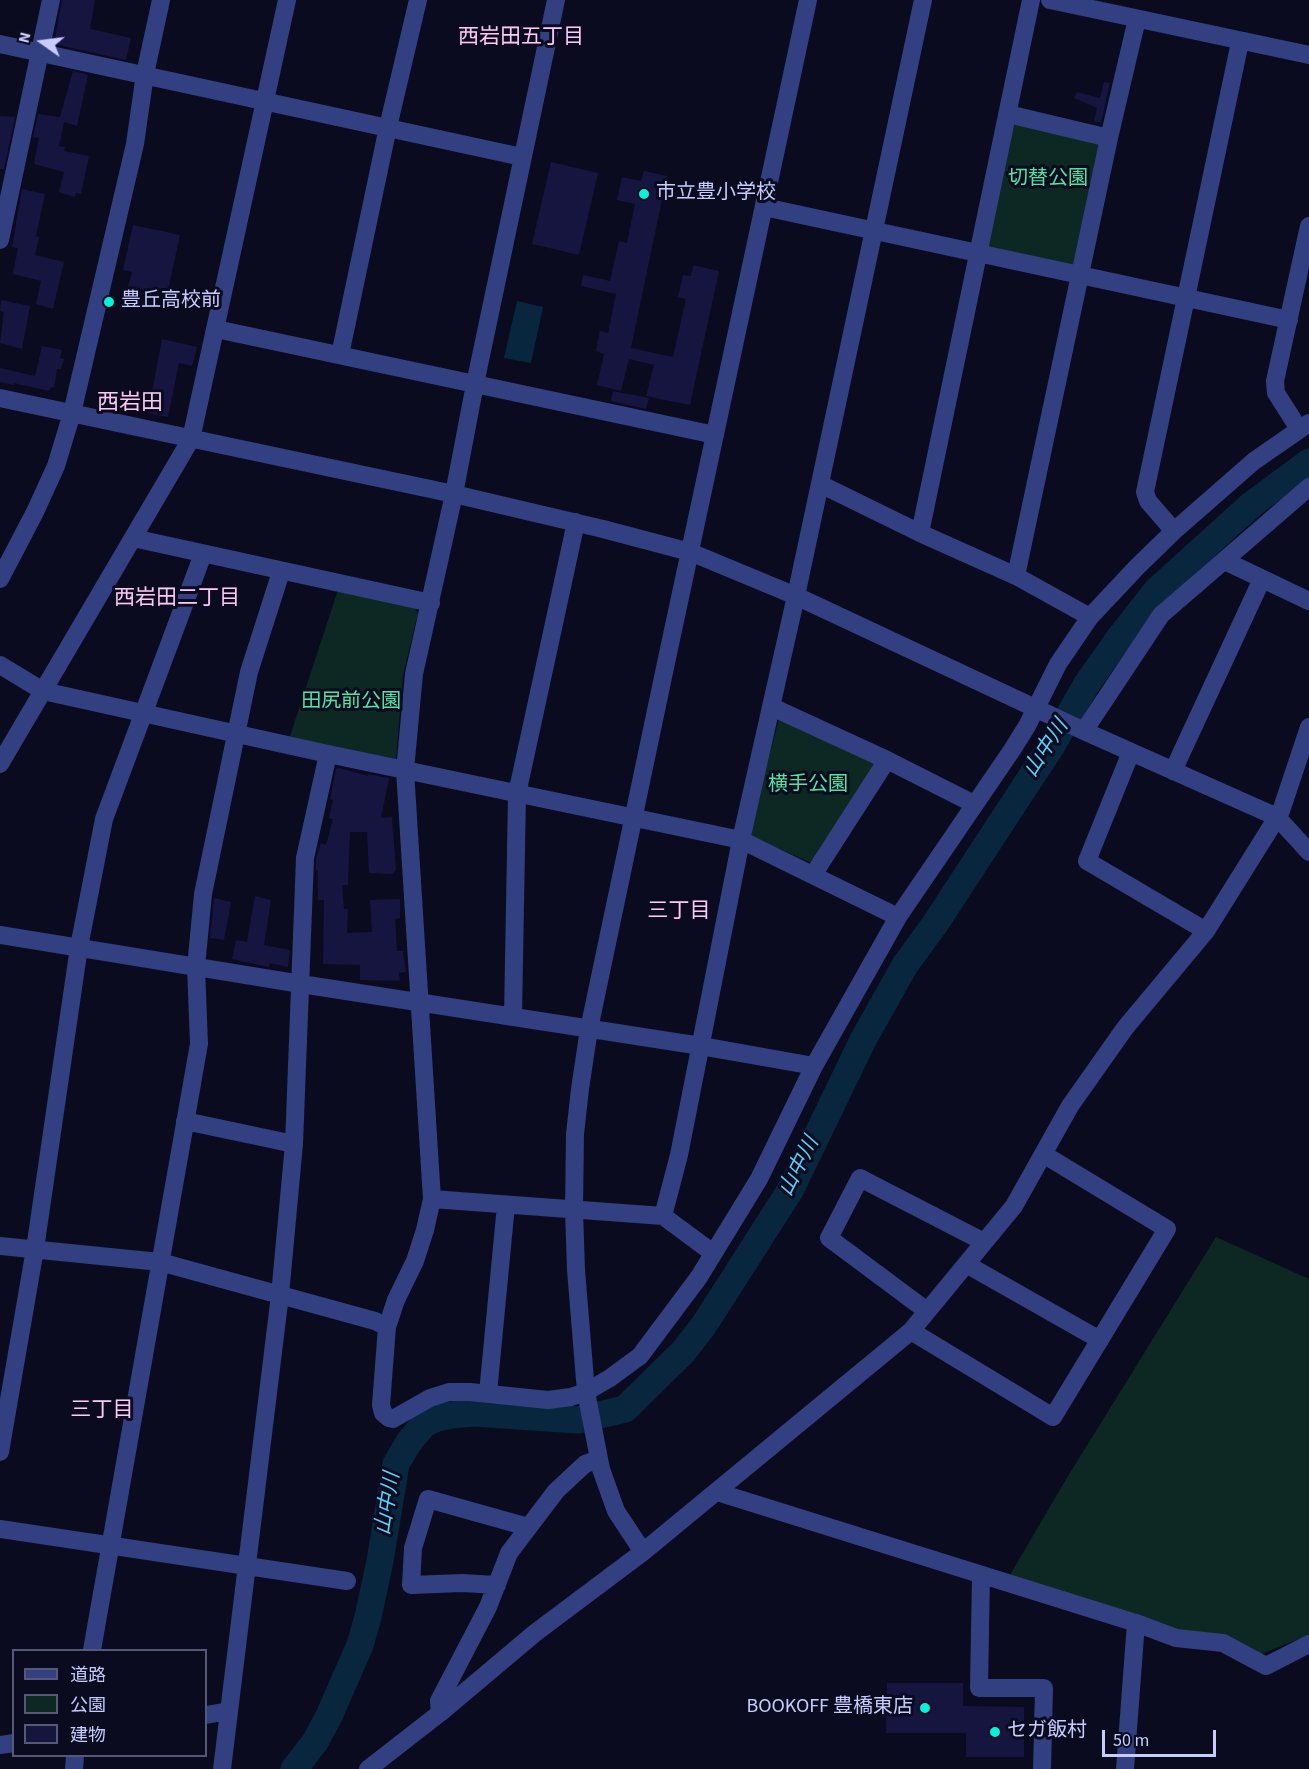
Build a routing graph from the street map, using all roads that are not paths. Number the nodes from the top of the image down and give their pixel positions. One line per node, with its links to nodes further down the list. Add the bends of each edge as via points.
1 (51, 0): 13 (street)
2 (161, 0): 15 (street)
3 (287, 0): 16 (street)
4 (418, 0): 18 (street)
5 (556, 0): 20 (street)
6 (808, 0): 22 (street)
7 (923, 0): 24 (street)
8 (1031, 0): 17 (street)
9 (1050, 0): 10 (street)
10 (1137, 19): 11 (street); 19 (street)
11 (1240, 42): 14 (street); 28 (street)
12 (0, 44): 13 (street)
13 (40, 53): 15 (street); 21 (street)
14 (1309, 55)
15 (145, 74): 16 (street); 34 (street, via 135,144)
16 (264, 101): 18 (street); 30 (street)
17 (1008, 114): 19 (street); 26 (street)
18 (388, 128): 20 (street); 31 (street)
19 (1109, 138): 27 (street)
20 (522, 157): 32 (street)
21 (7, 174): 25 (street)
22 (764, 207): 24 (street); 36 (street)
23 (1309, 226): 29 (street)
24 (874, 231): 26 (street); 38 (street)
25 (0, 240)
26 (979, 254): 27 (street); 43 (street)
27 (1081, 274): 28 (street); 49 (street)
28 (1185, 297): 29 (street); 42 (street, via 1144,492)
29 (1289, 320): 35 (street, via 1275,387)
30 (216, 329): 31 (street); 37 (street)
31 (340, 355): 32 (street)
32 (475, 384): 36 (street); 40 (street)
33 (0, 398): 34 (street)
34 (72, 413): 37 (street); 50 (street, via 56,466)
35 (1304, 426): 42 (street, via 1254,461)
36 (715, 435): 45 (street)
37 (191, 439): 40 (street); 44 (street)
38 (820, 484): 43 (street); 52 (street)
39 (1309, 486): 47 (street)
40 (454, 494): 41 (street); 54 (street)
41 (576, 522): 45 (street); 70 (street)
42 (1174, 531): 55 (street)
43 (920, 534): 49 (street)
44 (133, 538): 46 (street); 57 (street)
45 (690, 552): 52 (street); 73 (street)
46 (203, 554): 48 (street); 60 (street)
47 (1225, 561): 51 (street); 62 (street, via 1161,615)
48 (281, 572): 54 (street); 63 (street, via 249,672)
49 (1016, 576): 55 (street)
50 (0, 579)
51 (1262, 579): 53 (street); 69 (street)
52 (796, 597): 58 (street); 59 (street)
53 (1309, 601)
54 (431, 603): 68 (street, via 414,674)
55 (1090, 617): 59 (street, via 1058,664)
56 (0, 665): 57 (street)
57 (43, 691): 60 (street); 67 (street)
58 (772, 707): 66 (street); 74 (street)
59 (1038, 709): 62 (street); 71 (street)
60 (142, 714): 63 (street); 80 (street, via 104,819)
61 (1309, 727): 72 (street)
62 (1081, 730): 64 (street)
63 (235, 733): 65 (street); 81 (street, via 203,894)
64 (1131, 752): 69 (street); 78 (street, via 1087,861)
65 (328, 754): 68 (street); 82 (street, via 304,858)
66 (887, 760): 71 (street); 76 (street)
67 (0, 764)
68 (405, 770): 70 (street); 83 (street)
69 (1173, 771): 72 (street)
70 (517, 794): 73 (street); 84 (street)
71 (974, 804): 77 (street)
72 (1277, 817): 75 (street); 78 (street)
73 (634, 819): 74 (street); 85 (street)
74 (741, 840): 76 (street); 86 (street)
75 (1309, 852)
76 (813, 875): 77 (street)
77 (898, 917): 87 (street)
78 (1206, 931): 90 (street, via 1125,1028 1070,1106)
79 (0, 935): 80 (street)
80 (79, 947): 81 (street); 97 (street)
81 (196, 967): 82 (street); 88 (street, via 199,1044)
82 (301, 984): 83 (street); 89 (street)
83 (419, 1001): 84 (street); 91 (street)
84 (513, 1016): 85 (street)
85 (589, 1029): 86 (street); 93 (street, via 575,1134)
86 (701, 1046): 87 (street); 94 (street)
87 (814, 1066): 98 (street, via 759,1179)
88 (185, 1121): 89 (street); 99 (street)
89 (294, 1144): 101 (street)
90 (1043, 1154): 95 (street, via 1014,1206); 105 (street, via 1167,1229)
91 (432, 1199): 92 (street); 103 (street, via 426,1230)
92 (506, 1205): 93 (street); 107 (street)
93 (574, 1211): 94 (street); 106 (street)
94 (663, 1216): 98 (street)
95 (984, 1242): 100 (street); 102 (street, via 860,1178 829,1238)
96 (0, 1246): 97 (street)
97 (35, 1249): 99 (street); 108 (street)
98 (713, 1253): 106 (street, via 640,1356)
99 (160, 1262): 101 (street); 113 (street)
100 (966, 1264): 102 (street); 105 (street)
101 (280, 1295): 103 (street); 115 (street)
102 (927, 1311): 104 (street)
103 (387, 1327): 107 (street, via 381,1405 389,1418 449,1392)
104 (911, 1330): 105 (street, via 1053,1417); 110 (street)
105 (1100, 1340)
106 (586, 1392): 107 (street, via 548,1400); 109 (street)
107 (488, 1393)
108 (0, 1452)
109 (598, 1459): 111 (street, via 585,1464 556,1491); 114 (street, via 616,1511)
110 (717, 1492): 114 (street); 116 (street)
111 (528, 1527): 118 (street, via 509,1553); 118 (street, via 428,1499 413,1548 411,1585)
112 (0, 1529): 113 (street)
113 (110, 1545): 115 (street); 121 (street)
114 (643, 1552): 123 (street, via 535,1633)
115 (245, 1565): 117 (street); 122 (street)
116 (981, 1575): 119 (street); 127 (street, via 980,1688 1044,1688)
117 (347, 1581)
118 (497, 1585): 123 (street, via 439,1701)
119 (1136, 1623): 120 (street, via 1176,1638 1223,1643 1266,1666); 128 (street)
120 (1309, 1644)
121 (92, 1649)
122 (229, 1711): 124 (street); 125 (street)
123 (440, 1713): 126 (street)
124 (207, 1714)
125 (222, 1769)
126 (368, 1769)
127 (1042, 1769)
128 (1125, 1769)

